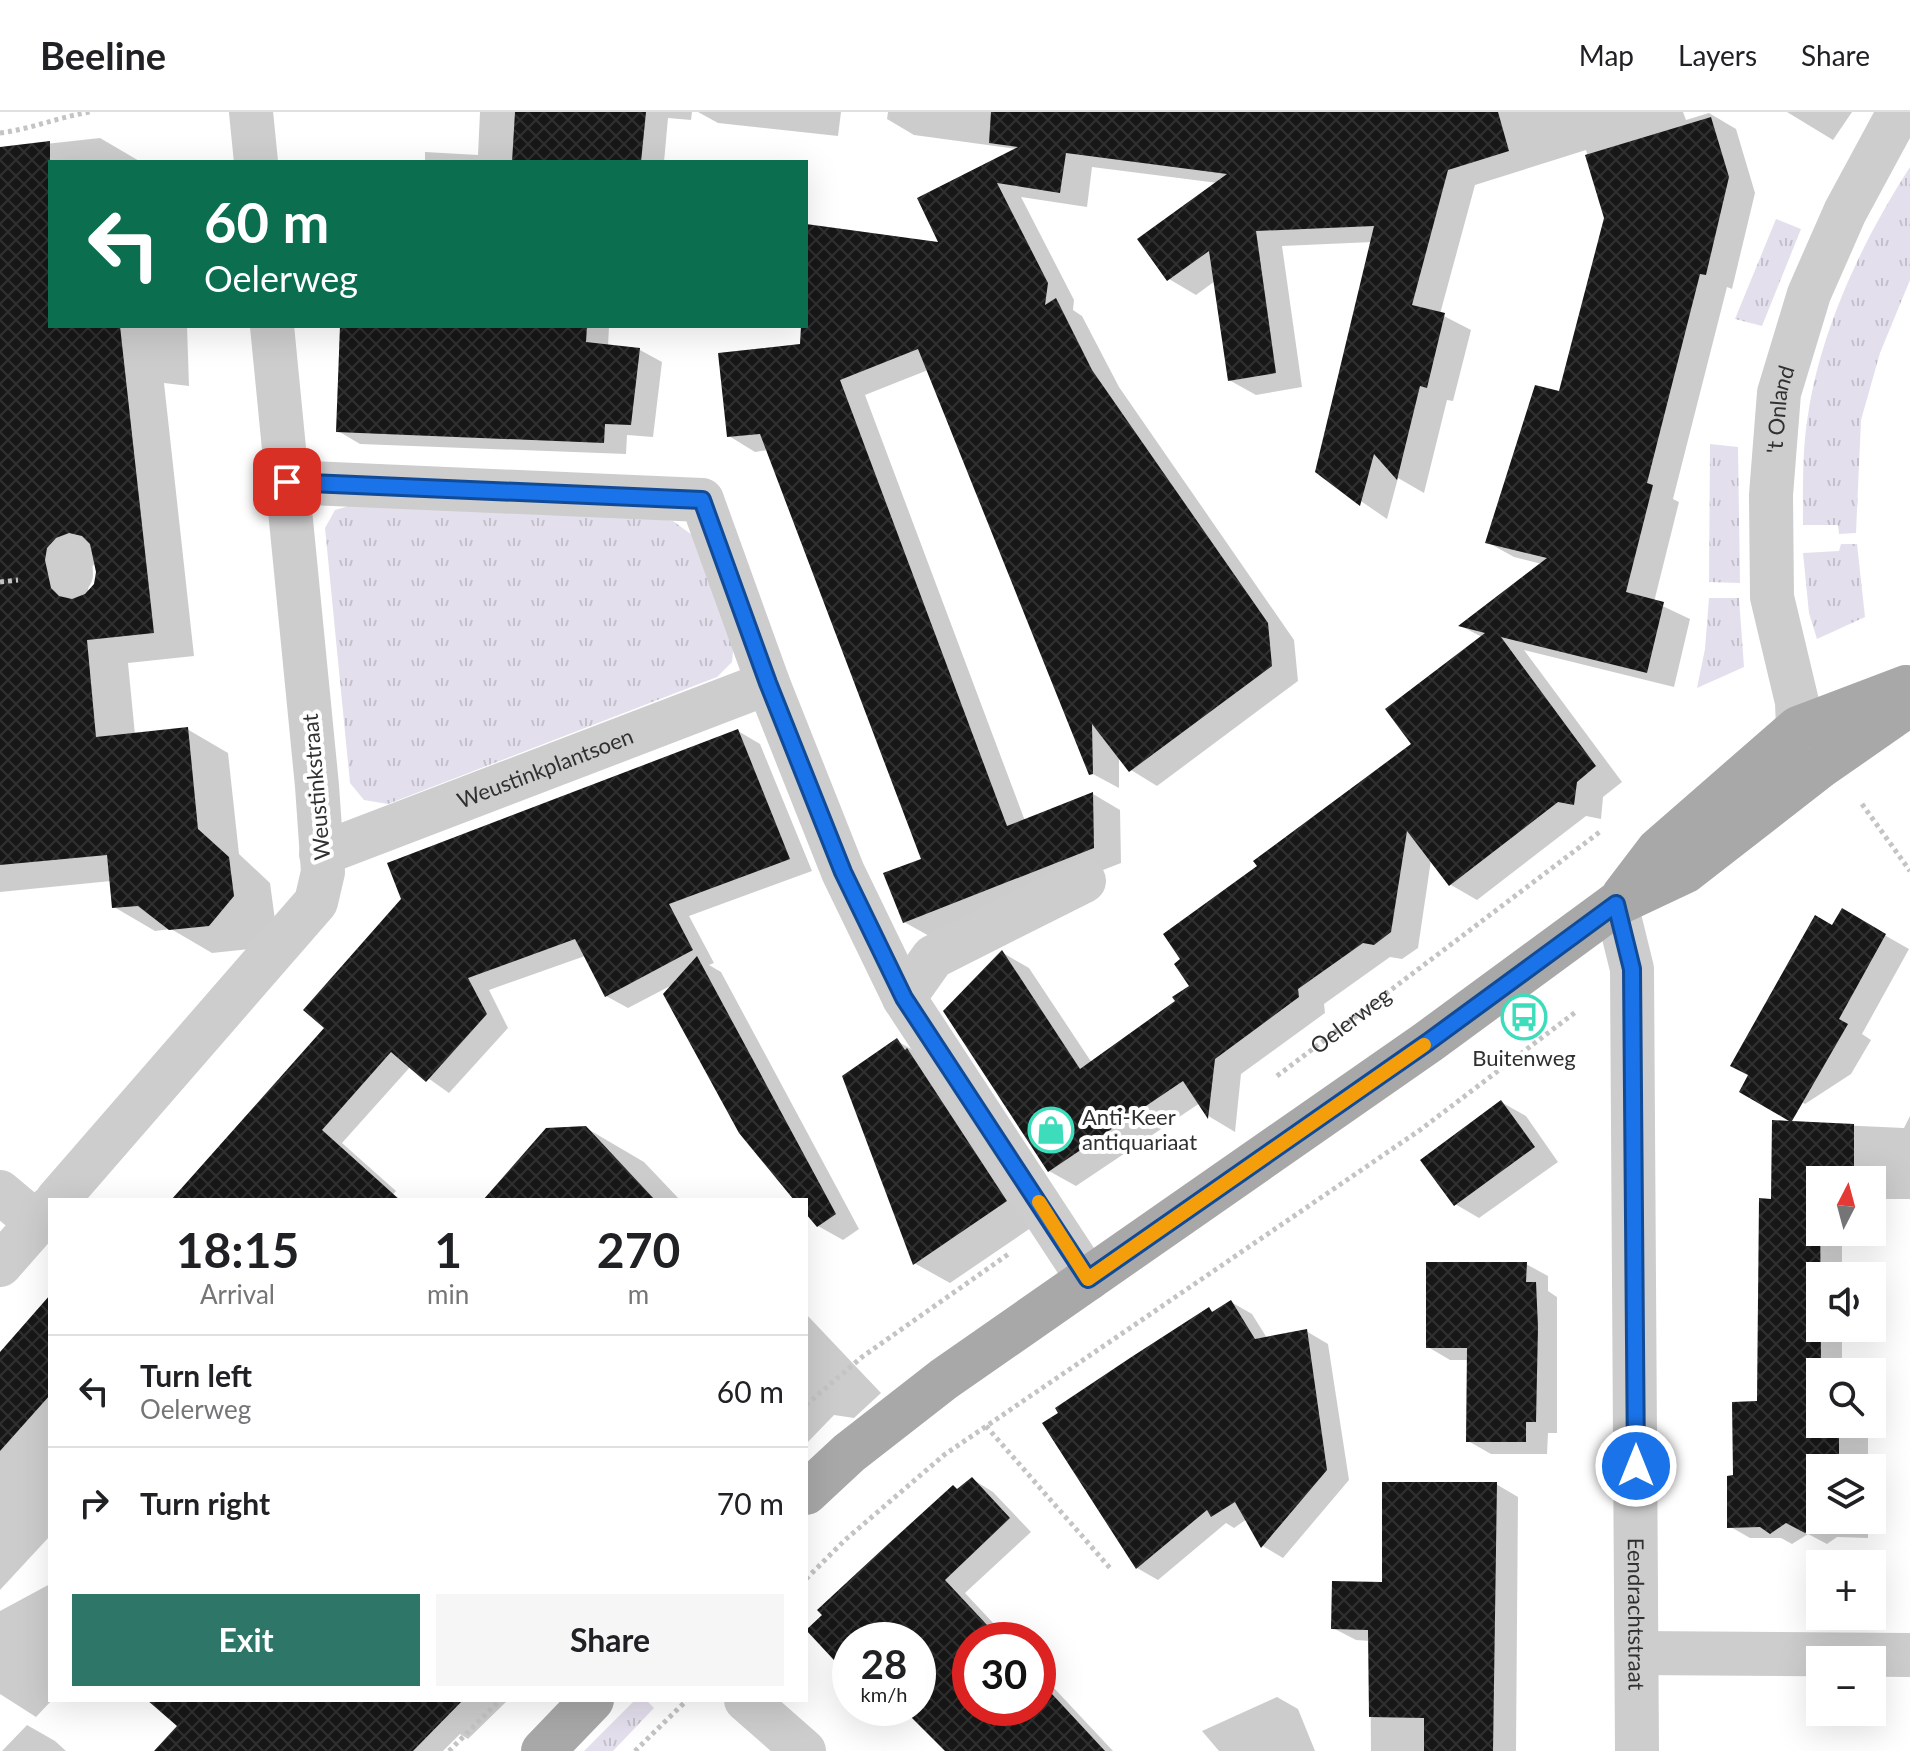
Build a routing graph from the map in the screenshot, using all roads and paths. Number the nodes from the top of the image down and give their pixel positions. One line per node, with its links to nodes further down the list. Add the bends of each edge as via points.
1 (90, 112): 4 (path)
2 (251, 112): 5 (street)
3 (1899, 112): 11 (street, 't Onland, via 1845,212 1809,294 1779,393 1771,495 1772,597 1797,702)
4 (0, 133)
5 (256, 160)
6 (272, 328): 7 (street, Weustinkstraat)
7 (287, 482): 8 (street, via 702,500); 14 (street, Weustinkstraat)
8 (768, 683): 14 (street, Weustinkplantsoen); 18 (street, via 843,872)
9 (1910, 686): 11 (main road)
10 (1910, 704): 17 (main road, via 1686,871)
11 (1798, 728): 17 (main road, via 1658,850)
12 (1857, 796): 15 (path)
13 (1613, 822): 19 (path, Oelerweg)
14 (321, 854): 21 (street, Weustinkstraat, via 316,902)
15 (1910, 871)
16 (1084, 881): 18 (street, via 933,957)
17 (1616, 904): 25 (main road); 30 (street, Eendrachtstraat, via 1632,969)
18 (904, 998): 23 (street)
19 (1274, 1078)
20 (0, 1192): 22 (street)
21 (58, 1198)
22 (48, 1210): 24 (street, Weustinkstraat)
23 (1053, 1223): 25 (street); 26 (path, via 862,1357)
24 (0, 1265)
25 (1088, 1279): 28 (main road, via 944,1379)
26 (808, 1403)
27 (986, 1426): 29 (path)
28 (808, 1491)
29 (1110, 1568)
30 (1637, 1653): 31 (street); 40 (street, Eendrachtstraat)
31 (1910, 1655)
32 (498, 1702): 36 (path)
33 (590, 1702): 37 (main road)
34 (685, 1702): 38 (path)
35 (748, 1702): 39 (street)
36 (449, 1751)
37 (543, 1751)
38 (635, 1751)
39 (804, 1751)
40 (1637, 1751)

